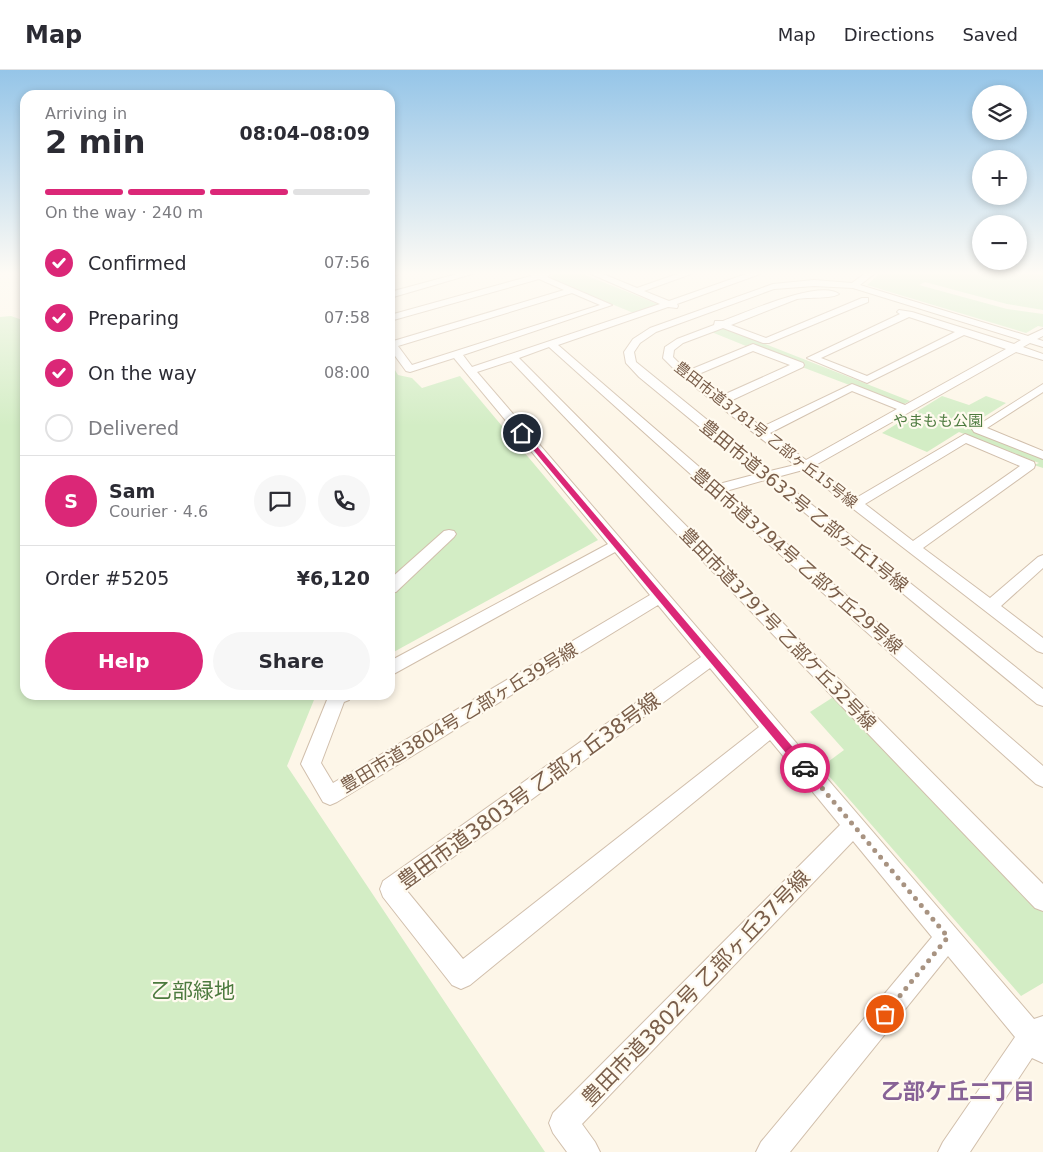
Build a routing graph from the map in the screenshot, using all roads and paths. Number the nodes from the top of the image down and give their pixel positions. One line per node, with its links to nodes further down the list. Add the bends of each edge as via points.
1 (459, 324): 14 (street)
2 (551, 324): 19 (street)
3 (609, 324): 15 (street)
4 (668, 324): 30 (street, 豊田市道3632号 乙部ヶ丘1号線, via 636,341 629,352 631,363 642,376)
5 (721, 324): 23 (street, 豊田市道3781号 乙部ヶ丘15号線, via 680,341 669,349 668,358)
6 (723, 324): 7 (street, 豊田市道3781号 乙部ヶ丘15号線, via 766,341)
7 (810, 324)
8 (886, 324): 11 (street, via 812,358 867,380)
9 (940, 324): 11 (street)
10 (979, 324): 13 (street, 豊田市道3632号 乙部ヶ丘1号線)
11 (962, 332): 17 (street)
12 (1043, 332): 13 (street)
13 (1029, 340): 16 (street, 豊田市道3632号 乙部ヶ丘1号線); 17 (street)
14 (395, 344)
15 (551, 344): 20 (street); 31 (street, 豊田市道3794号 乙部ケ丘29号線)
16 (1043, 344)
17 (1014, 348): 21 (street); 26 (street)
18 (395, 349): 19 (street, via 410,369)
19 (457, 355): 22 (street)
20 (513, 357): 22 (street); 48 (street, 豊田市道3797号 乙部ケ丘32号線)
21 (1043, 357)
22 (470, 371): 34 (street)
23 (686, 375): 25 (street, 豊田市道3781号 乙部ヶ丘15号線); 25 (street, via 753,346 799,365)
24 (1043, 386): 28 (street, via 978,429)
25 (720, 401): 27 (street, 豊田市道3781号 乙部ヶ丘15号線)
26 (906, 409): 27 (street, via 852,388); 29 (street)
27 (762, 432): 29 (street, 豊田市道3781号 乙部ヶ丘15号線)
28 (1043, 455)
29 (805, 466): 30 (street); 32 (street, 豊田市道3781号 乙部ヶ丘15号線)
30 (767, 476): 31 (street); 43 (street, 豊田市道3632号 乙部ヶ丘1号線)
31 (716, 490): 46 (street, 豊田市道3794号 乙部ケ丘29号線)
32 (855, 504): 35 (street, 豊田市道3781号 乙部ヶ丘15号線); 35 (street, via 965,438 1029,465)
33 (449, 534): 37 (street)
34 (617, 545): 38 (street); 42 (street)
35 (913, 548): 39 (street, 豊田市道3781号 乙部ヶ丘15号線)
36 (1043, 560): 39 (street)
37 (395, 583)
38 (660, 596): 41 (street); 44 (street, 豊田市道3804号 乙部ヶ丘39号線, via 330,796 311,764)
39 (990, 606): 40 (street, 豊田市道3781号 乙部ヶ丘15号線)
40 (1043, 647)
41 (712, 658): 45 (street); 45 (street, 豊田市道3803号 乙部ヶ丘38号線, via 391,889 461,976)
42 (395, 666)
43 (1042, 697)
44 (336, 700)
45 (771, 728): 47 (street)
46 (1043, 778)
47 (854, 826): 49 (street); 51 (street, 豊田市道3802号 乙部ヶ丘37号線, via 563,1123)
48 (1043, 900)
49 (948, 937): 50 (street); 52 (street)
50 (1039, 1038): 53 (street)
51 (585, 1152)
52 (771, 1152)
53 (953, 1152)

